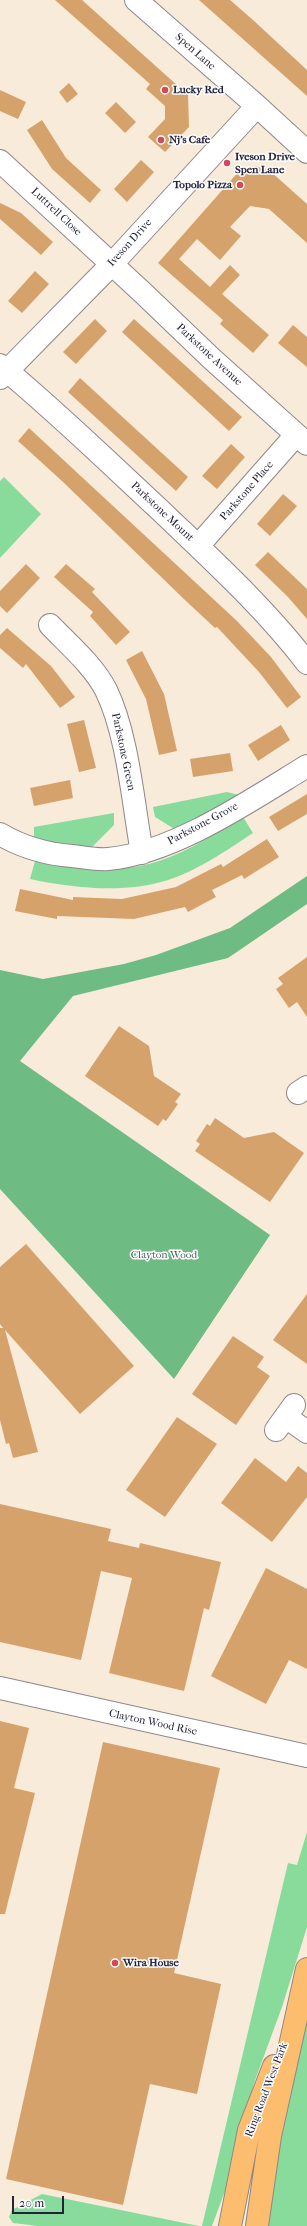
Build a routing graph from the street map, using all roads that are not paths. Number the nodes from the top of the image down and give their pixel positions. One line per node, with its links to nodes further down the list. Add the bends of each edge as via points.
1 (136, 0): 2 (street, Spen Lane)
2 (257, 106): 3 (street, Spen Lane); 5 (street, Iveson Drive)
3 (307, 152)
4 (0, 161): 5 (street, Luttrell Close)
5 (112, 264): 6 (street, Iveson Drive); 7 (street, Parkstone Avenue)
6 (2, 371): 8 (street, Parkstone Mount)
7 (301, 440): 8 (street, Parkstone Place)
8 (198, 546): 10 (street, Parkstone Mount, via 262,609 286,635)
9 (50, 625): 13 (street, Parkstone Green, via 93,670 106,689 115,712 123,746)
10 (307, 664)
11 (307, 766): 13 (street, Parkstone Grove, via 180,839)
12 (0, 834): 13 (street, Parkstone Grove, via 48,854 107,859)
13 (142, 853)
14 (286, 1417): 15 (street)
15 (307, 1432)
16 (0, 1688): 17 (street, Clayton Wood Rise)
17 (307, 1756)
18 (307, 1969): 19 (highway, Ring Road West Park)
19 (293, 2025): 20 (highway, Ring Road West Park, via 270,2136); 21 (highway, Ring Road West Park, via 249,2130)
20 (257, 2224)
21 (230, 2226)

